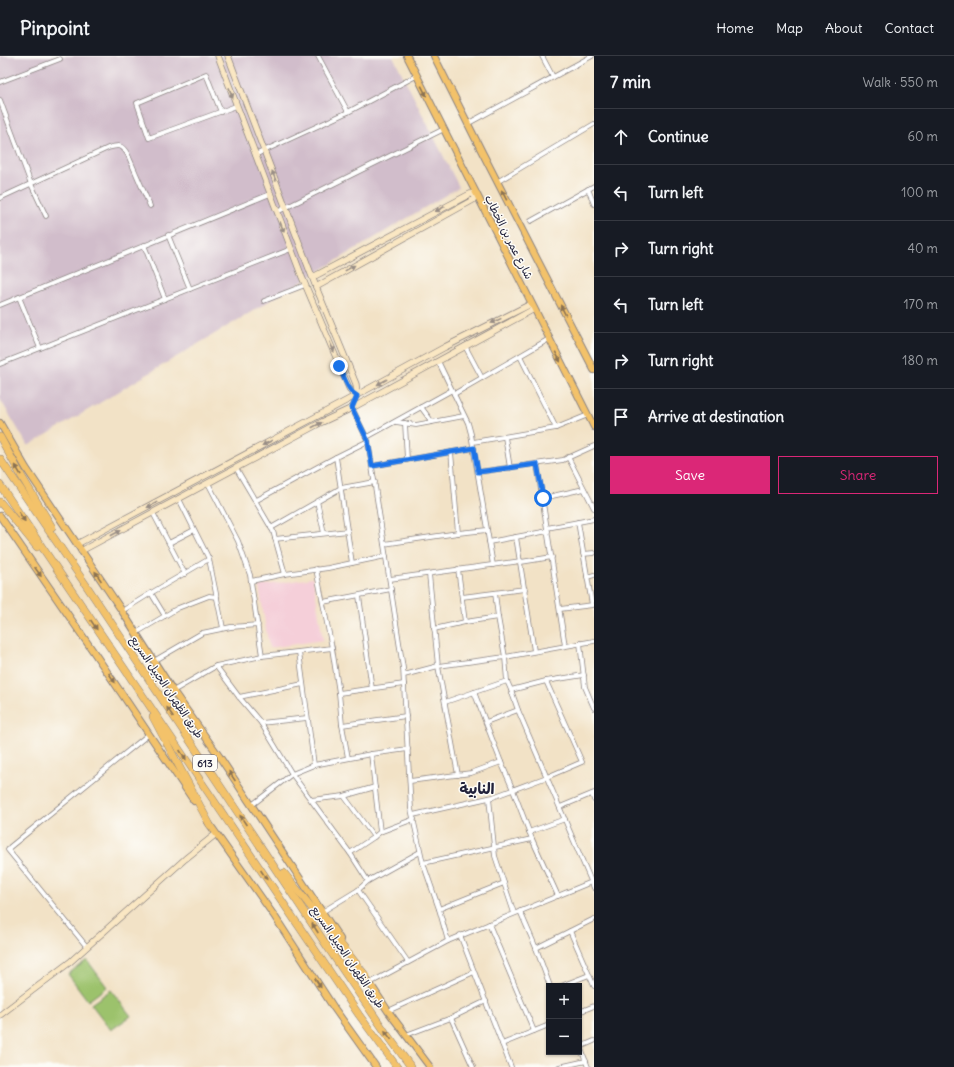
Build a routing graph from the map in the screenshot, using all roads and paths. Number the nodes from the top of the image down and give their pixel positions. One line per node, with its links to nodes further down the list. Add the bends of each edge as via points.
1 (218, 56): 13 (street, one-way to 13)
2 (228, 56): 19 (street)
3 (318, 56): 15 (street)
4 (406, 56): 9 (main road, شارع عمر بن الخطاب)
5 (434, 56): 16 (main road, شارع عمر بن الخطاب)
6 (542, 56): 10 (street)
7 (592, 56): 10 (street)
8 (60, 59): 11 (street)
9 (416, 76): 15 (street); 18 (main road, شارع عمر بن الخطاب, one-way to 18)
10 (553, 77): 16 (street)
11 (0, 82)
12 (0, 100): 22 (street)
13 (236, 106): 14 (street); 20 (street)
14 (221, 112): 14 (street, via 150,138 137,103 206,74)
15 (348, 112): 19 (street)
16 (467, 124): 21 (main road, شارع عمر بن الخطاب)
17 (594, 124): 21 (street)
18 (444, 129): 25 (main road, شارع عمر بن الخطاب); 30 (street)
19 (264, 151): 20 (street); 30 (street, one-way to 19)
20 (255, 155): 26 (street)
21 (497, 182): 50 (main road, شارع عمر بن الخطاب, one-way to 21)
22 (31, 184): 27 (street); 29 (street, via 108,148 121,146 125,148); 32 (street)
23 (594, 186): 24 (street)
24 (588, 189): 28 (street); 33 (street)
25 (476, 193): 37 (street, one-way to 37); 39 (street, one-way to 25, via 473,200); 45 (main road, شارع عمر بن الخطاب)
26 (270, 194): 31 (street); 34 (street)
27 (0, 198)
28 (594, 204)
29 (150, 206)
30 (286, 208): 31 (street); 37 (street)
31 (277, 212): 36 (street, one-way to 36)
32 (46, 216)
33 (531, 221)
34 (168, 236): 35 (street); 40 (street)
35 (144, 245): 41 (street); 42 (street)
36 (291, 249): 38 (street); 40 (street)
37 (313, 277): 39 (street)
38 (305, 285): 43 (street); 56 (street, one-way to 56, via 349,388)
39 (316, 288): 56 (street, via 356,384)
40 (190, 289): 42 (street)
41 (19, 297): 44 (street); 48 (street)
42 (164, 299): 48 (street)
43 (264, 301)
44 (0, 304)
45 (533, 306): 46 (main road, شارع عمر بن الخطاب); 47 (street); 56 (street, one-way to 56, via 445,347)
46 (549, 339): 49 (street); 59 (main road, شارع عمر بن الخطاب, one-way to 59)
47 (465, 346): 51 (street); 54 (street)
48 (40, 348): 52 (street)
49 (520, 356): 54 (street); 66 (street)
50 (591, 357): 53 (main road, شارع عمر بن الخطاب)
51 (438, 361): 55 (street); 58 (street)
52 (0, 364)
53 (594, 370)
54 (482, 378): 55 (street)
55 (453, 392): 57 (street); 60 (street)
56 (357, 396): 58 (street); 95 (street, one-way to 95)
57 (421, 407): 61 (street); 62 (street)
58 (352, 408): 69 (street); 80 (street, one-way to 58)
59 (588, 415): 65 (main road, شارع عمر بن الخطاب); 66 (street)
60 (464, 416): 62 (street); 70 (street)
61 (395, 422): 64 (street); 69 (street)
62 (432, 422): 64 (street, via 416,425)
63 (0, 423): 111 (main road, via 26,468)
64 (405, 423): 77 (street)
65 (594, 427)
66 (556, 428): 67 (street)
67 (505, 437): 70 (street); 81 (street)
68 (0, 438): 132 (highway, one-way to 68)
69 (368, 439): 74 (street); 79 (street)
70 (473, 442): 72 (street)
71 (594, 446): 75 (street)
72 (474, 448): 73 (street); 82 (street)
73 (451, 452): 77 (street); 105 (street)
74 (336, 457): 86 (street); 90 (street)
75 (568, 457): 78 (street); 87 (street)
76 (0, 459): 132 (highway, طريق الظهران الجبيل السريع / 613)
77 (407, 460): 79 (street)
78 (537, 464): 81 (street); 88 (street)
79 (372, 466): 83 (street)
80 (236, 468): 84 (street); 90 (street)
81 (510, 468): 82 (street)
82 (478, 472): 102 (street)
83 (375, 482): 86 (street); 112 (street)
84 (208, 483): 89 (street); 131 (street, via 238,541)
85 (0, 484): 124 (highway, طريق الظهران الجبيل السريع / 613, one-way to 124)
86 (341, 488): 91 (street); 104 (street)
87 (584, 489): 88 (street); 93 (street)
88 (543, 498): 103 (street)
89 (179, 499): 94 (street); 101 (street)
90 (255, 501): 100 (street)
91 (317, 501): 100 (street); 106 (street)
92 (0, 502): 124 (highway)
93 (594, 508)
94 (153, 513): 98 (street); 110 (street)
95 (134, 515): 98 (street); 111 (street)
96 (0, 516): 183 (main road, 613, one-way to 183)
97 (594, 519): 99 (street)
98 (138, 521): 113 (street, one-way to 98)
99 (578, 522): 103 (street); 115 (street)
100 (271, 528): 108 (street)
101 (194, 530): 110 (street); 118 (street)
102 (488, 530): 105 (street); 109 (street)
103 (547, 530): 107 (street); 117 (street)
104 (348, 531): 106 (street); 120 (street)
105 (458, 533): 112 (street)
106 (324, 534): 108 (street)
107 (516, 537): 109 (street); 119 (street)
108 (275, 539): 126 (street)
109 (489, 542): 121 (street)
110 (168, 543): 125 (street)
111 (77, 544): 113 (main road)
112 (384, 544): 116 (street)
113 (81, 551): 143 (main road, one-way to 113)
114 (594, 552): 115 (street)
115 (583, 554): 129 (street)
116 (386, 556): 120 (street); 130 (street)
117 (552, 557): 119 (street); 142 (street)
118 (209, 559): 125 (street); 138 (street)
119 (521, 562): 121 (street); 134 (street)
120 (352, 563): 122 (street)
121 (493, 565): 123 (street)
122 (316, 569): 126 (street); 140 (street)
123 (458, 570): 127 (street); 139 (street)
124 (59, 572): 166 (highway, طريق الظهران الجبيل السريع / 613, one-way to 166)
125 (185, 574): 135 (street)
126 (285, 574): 131 (street)
127 (429, 574): 130 (street); 149 (street)
128 (594, 575): 129 (street)
129 (587, 577): 141 (street)
130 (390, 579): 133 (street)
131 (251, 581): 147 (street)
132 (88, 588): 208 (highway, طريق الظهران الجبيل السريع / 613, one-way to 132)
133 (391, 589): 137 (street); 162 (street)
134 (525, 589): 136 (street); 155 (street)
135 (151, 593): 143 (street); 144 (street)
136 (495, 593): 139 (street); 145 (street)
137 (359, 596): 140 (street); 169 (street)
138 (216, 597): 144 (street, via 208,596); 148 (street)
139 (462, 597): 146 (street)
140 (323, 602): 154 (street)
141 (593, 605): 142 (street)
142 (560, 610): 153 (street)
143 (122, 611): 150 (main road)
144 (165, 616): 150 (street)
145 (498, 617): 146 (street); 158 (street)
146 (466, 622): 149 (street)
147 (258, 625): 148 (street); 157 (street)
148 (223, 628): 159 (street, via 202,633)
149 (434, 628): 161 (street)
150 (136, 633): 159 (main road)
151 (594, 641): 152 (street)
152 (580, 643): 153 (street); 163 (street)
153 (565, 646): 155 (street)
154 (332, 648): 156 (street); 173 (street)
155 (534, 651): 158 (street)
156 (299, 652): 157 (street); 167 (street)
157 (262, 656): 160 (street)
158 (505, 657): 161 (street); 164 (street)
159 (154, 661): 171 (main road)
160 (216, 666): 171 (street); 174 (street)
161 (438, 666): 162 (street); 175 (street)
162 (404, 675): 168 (street)
163 (584, 675): 165 (street); 176 (street, via 585,687)
164 (507, 681): 170 (street); 172 (street)
165 (546, 681): 170 (street); 191 (street, via 582,762)
166 (135, 684): 204 (highway); 255 (highway, طريق الظهران الجبيل السريع / 613, one-way to 255, via 359,1015)
167 (303, 684): 174 (street); 179 (street)
168 (404, 684): 169 (street); 178 (street)
169 (372, 688): 173 (street)
170 (511, 690): 177 (street)
171 (173, 691): 200 (main road, one-way to 171)
172 (474, 692): 175 (street); 180 (street)
173 (340, 693): 182 (street)
174 (239, 697): 181 (street)
175 (445, 702): 190 (street)
176 (594, 706)
177 (518, 710): 180 (street); 191 (street)
178 (406, 716): 182 (street); 184 (street)
179 (307, 718): 181 (street); 188 (street)
180 (486, 722): 187 (street)
181 (260, 723): 189 (street)
182 (342, 725): 186 (street)
183 (149, 734): 204 (main road, 613); 230 (street, via 8,850)
184 (408, 749): 185 (street); 192 (street)
185 (371, 754): 186 (street); 193 (street)
186 (348, 758): 188 (street)
187 (501, 762): 190 (street, via 470,773); 194 (street)
188 (314, 765): 189 (street)
189 (292, 774): 198 (street); 200 (street)
190 (458, 774): 192 (street)
191 (547, 778): 194 (street); 201 (street)
192 (410, 781): 202 (street)
193 (375, 787): 196 (street); 205 (street)
194 (513, 790): 197 (street); 206 (street)
195 (593, 794): 199 (street); 201 (street)
196 (344, 796): 198 (street); 209 (street)
197 (488, 798): 202 (street); 211 (street)
198 (311, 800): 212 (street)
199 (594, 800)
200 (252, 805): 223 (main road)
201 (560, 807): 203 (street)
202 (413, 817): 205 (street); 213 (street)
203 (565, 819): 206 (street); 216 (street)
204 (210, 825): 207 (main road, 613)
205 (380, 832): 209 (street)
206 (529, 832): 210 (street)
207 (216, 834): 230 (street); 254 (main road, 613, one-way to 254)
208 (253, 835): 235 (highway); 256 (highway, طريق الظهران الجبيل السريع / 613, one-way to 208)
209 (374, 837): 212 (street)
210 (532, 839): 211 (street); 220 (street)
211 (494, 848): 214 (street); 217 (street)
212 (350, 852): 215 (street)
213 (420, 852): 214 (street); 215 (street)
214 (423, 863): 221 (street)
215 (368, 881): 219 (street)
216 (593, 881): 218 (street); 220 (street)
217 (504, 883): 221 (street); 224 (street)
218 (594, 888)
219 (358, 890): 223 (street); 232 (street)
220 (558, 896): 222 (street)
221 (439, 909): 229 (street)
222 (520, 911): 224 (street); 231 (street)
223 (322, 912): 235 (main road)
224 (514, 913): 226 (street)
225 (594, 919): 227 (street)
226 (489, 924): 228 (street); 247 (street)
227 (570, 931): 231 (street); 234 (street)
228 (460, 935): 229 (street); 233 (street)
229 (448, 941): 232 (street)
230 (87, 947): 244 (street)
231 (536, 948): 237 (street)
232 (408, 962): 236 (street)
233 (474, 972): 240 (street); 242 (street)
234 (588, 975): 238 (street); 239 (street)
235 (366, 976): 236 (main road)
236 (370, 983): 242 (main road)
237 (549, 983)
238 (568, 983)
239 (594, 986)
240 (486, 1001): 245 (street); 250 (street)
241 (594, 1006): 243 (street)
242 (388, 1011): 248 (main road)
243 (582, 1011)
244 (0, 1015)
245 (450, 1018): 248 (street); 258 (street)
246 (546, 1026): 247 (street)
247 (534, 1031): 250 (street)
248 (406, 1035): 257 (main road)
249 (594, 1041): 251 (street)
250 (502, 1044): 259 (street)
251 (582, 1044)
252 (582, 1050): 253 (street)
253 (586, 1061): 260 (street); 261 (street)
254 (376, 1067)
255 (397, 1067)
256 (411, 1067)
257 (430, 1067)
258 (473, 1067)
259 (511, 1067)
260 (559, 1067)
261 (588, 1067)

